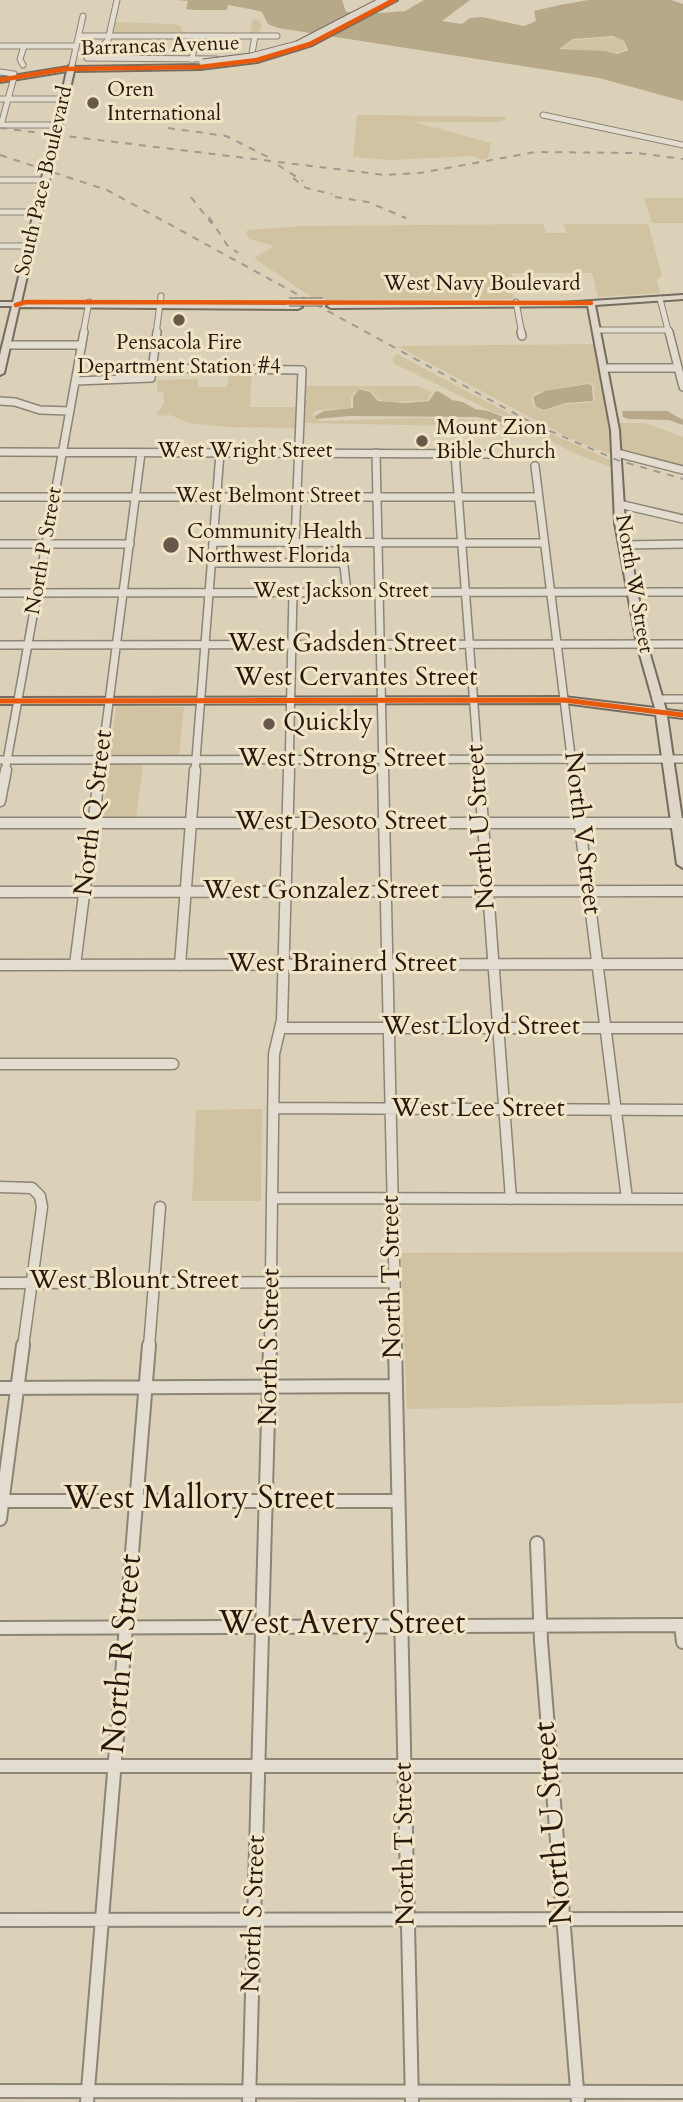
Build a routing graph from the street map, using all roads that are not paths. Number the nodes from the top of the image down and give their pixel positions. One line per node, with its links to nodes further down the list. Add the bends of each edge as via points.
1 (117, 0): 6 (street, Barrancas Avenue)
2 (384, 0): 19 (main road, Barrancas Avenue, bridge, via 297,45)
3 (394, 0): 19 (main road, Barrancas Avenue, bridge, via 297,49 257,60)
4 (83, 16): 5 (street, South Pace Boulevard)
5 (79, 36): 6 (street); 13 (street, South Pace Boulevard)
6 (109, 36): 7 (street); 14 (street, Barrancas Avenue)
7 (138, 36): 8 (street); 15 (street)
8 (196, 36): 9 (street); 17 (street)
9 (255, 36): 10 (street); 17 (street, via 251,59)
10 (277, 36)
11 (0, 46): 12 (street)
12 (24, 46): 13 (street); 18 (street)
13 (76, 46): 20 (street, South Pace Boulevard)
14 (100, 48): 15 (street); 16 (street, Barrancas Avenue, via 86,53 87,58)
15 (136, 48): 16 (street)
16 (133, 60): 17 (street)
17 (192, 60)
18 (23, 65)
19 (204, 65): 20 (main road, Barrancas Avenue); 21 (main road, Barrancas Avenue)
20 (72, 67): 21 (main road, Barrancas Avenue); 23 (main road, Barrancas Avenue); 25 (main road, South Pace Boulevard)
21 (100, 68): 25 (main road, via 78,72)
22 (0, 72): 23 (street)
23 (14, 75): 24 (main road, Barrancas Avenue); 27 (street)
24 (0, 79)
25 (69, 79): 28 (main road, South Pace Boulevard)
26 (0, 99): 27 (street)
27 (9, 99): 28 (street); 30 (street)
28 (65, 99): 31 (main road, South Pace Boulevard)
29 (543, 115): 32 (street)
30 (1, 125): 31 (street)
31 (58, 125): 34 (main road, South Pace Boulevard)
32 (683, 145)
33 (0, 180): 34 (street)
34 (46, 180): 36 (main road, South Pace Boulevard)
35 (0, 212): 36 (street)
36 (39, 212): 38 (main road, South Pace Boulevard)
37 (0, 246): 38 (street)
38 (30, 246): 45 (main road, South Pace Boulevard)
39 (683, 297): 40 (main road, West Navy Boulevard)
40 (660, 299): 43 (main road, West Navy Boulevard); 51 (street)
41 (161, 301): 42 (main road, West Navy Boulevard); 46 (main road, West Navy Boulevard); 49 (main road, West Navy Boulevard); 55 (street)
42 (289, 302): 47 (main road, West Navy Boulevard, bridge)
43 (591, 303): 48 (main road, West Navy Boulevard); 50 (main road, North W Street)
44 (0, 304): 45 (main road, West Navy Boulevard)
45 (16, 304): 46 (main road, West Navy Boulevard); 54 (main road, South Pace Boulevard)
46 (89, 304): 53 (street, North P Street)
47 (327, 304): 48 (main road, West Navy Boulevard); 49 (main road, West Navy Boulevard, bridge)
48 (516, 304): 52 (street)
49 (298, 307)
50 (597, 330): 51 (street); 56 (main road, North W Street)
51 (669, 330): 57 (street)
52 (522, 336)
53 (82, 345): 54 (street); 59 (street, North P Street)
54 (4, 350): 58 (main road, South Pace Boulevard)
55 (153, 368): 59 (street, via 149,380); 65 (street, via 301,369)
56 (604, 368): 57 (street); 69 (main road, North W Street)
57 (678, 368): 60 (street)
58 (0, 373)
59 (76, 381): 62 (street, North P Street)
60 (683, 387)
61 (0, 401): 62 (street)
62 (71, 411): 64 (street, North P Street)
63 (0, 452): 64 (street, West Wright Street)
64 (63, 452): 66 (street, West Wright Street); 81 (street, North P Street)
65 (298, 452): 67 (street, West Wright Street); 68 (street, West Wright Street); 77 (street)
66 (141, 453): 67 (street, West Wright Street); 75 (street, North Q Street)
67 (220, 453): 76 (street)
68 (376, 453): 70 (street, West Wright Street); 78 (street, North T Street)
69 (617, 453): 73 (street); 82 (main road, North W Street)
70 (455, 454): 71 (street, West Wright Street); 79 (street, North U Street)
71 (490, 454)
72 (535, 466): 80 (street, North V Street)
73 (683, 470)
74 (0, 497): 81 (street, West Belmont Street)
75 (136, 497): 76 (street, West Belmont Street); 81 (street, West Belmont Street); 91 (street, North Q Street)
76 (217, 497): 77 (street, West Belmont Street); 84 (street)
77 (296, 497): 78 (street, West Belmont Street); 85 (street)
78 (376, 497): 79 (street, West Belmont Street); 86 (street, North T Street)
79 (457, 497): 80 (street, West Belmont Street); 87 (street, North U Street)
80 (537, 497): 88 (street, North V Street)
81 (55, 498): 90 (street, North P Street)
82 (619, 504): 83 (street); 93 (main road, North W Street)
83 (683, 519)
84 (213, 542): 85 (street); 94 (street)
85 (295, 542): 86 (street)
86 (378, 543): 87 (street); 98 (street, North T Street)
87 (460, 543): 88 (street); 99 (street, North U Street)
88 (543, 543): 100 (street, North V Street)
89 (0, 544): 90 (street)
90 (46, 544): 91 (street); 104 (street, North P Street)
91 (130, 544): 105 (street, North Q Street)
92 (683, 544): 93 (street)
93 (624, 545): 101 (main road, North W Street)
94 (211, 563): 95 (street); 97 (street, via 341,562)
95 (209, 592): 96 (street, West Jackson Street); 105 (street, West Jackson Street); 112 (street)
96 (293, 592): 97 (street, West Jackson Street); 113 (street, North S Street)
97 (347, 592): 98 (street, West Jackson Street)
98 (378, 592): 99 (street, West Jackson Street); 114 (street, North T Street)
99 (464, 592): 100 (street, West Jackson Street); 115 (street, North U Street)
100 (550, 592): 101 (street, West Jackson Street); 106 (street, North V Street)
101 (633, 592): 102 (street, West Jackson Street); 107 (main road, North W Street)
102 (683, 592)
103 (0, 593): 104 (street, West Jackson Street)
104 (37, 593): 105 (street, West Jackson Street); 110 (street, North P Street)
105 (123, 593): 111 (street, North Q Street)
106 (557, 644): 107 (street, West Gadsden Street); 115 (street, West Gadsden Street); 122 (street, North V Street)
107 (642, 644): 108 (street, West Gadsden Street); 117 (main road, North W Street)
108 (683, 644)
109 (0, 645): 110 (street, West Gadsden Street)
110 (28, 645): 111 (street, West Gadsden Street); 124 (street, North P Street)
111 (117, 645): 112 (street, West Gadsden Street); 125 (street, North Q Street)
112 (205, 645): 113 (street, West Gadsden Street); 119 (street)
113 (293, 645): 114 (street, West Gadsden Street); 120 (street, North S Street)
114 (380, 645): 115 (street, West Gadsden Street); 121 (street, North T Street)
115 (468, 645): 116 (street, North U Street)
116 (472, 699): 121 (main road, West Cervantes Street); 122 (main road, West Cervantes Street); 133 (street, North U Street)
117 (656, 699): 118 (street); 126 (main road, North W Street)
118 (683, 699)
119 (201, 700): 120 (main road, West Cervantes Street); 125 (main road, West Cervantes Street); 131 (street)
120 (292, 700): 121 (main road, West Cervantes Street); 128 (street, North S Street)
121 (382, 700): 132 (street, North T Street)
122 (564, 700): 126 (main road, West Cervantes Street); 134 (street, North V Street)
123 (0, 701): 124 (main road, West Cervantes Street)
124 (18, 701): 125 (main road, West Cervantes Street); 129 (street, North P Street)
125 (109, 701): 130 (street, North Q Street)
126 (661, 711): 127 (main road, West Cervantes Street); 135 (main road, North W Street)
127 (683, 715)
128 (289, 759): 131 (street, West Strong Street); 132 (street, West Strong Street); 141 (street, North S Street)
129 (4, 760): 130 (street, West Strong Street); 137 (street, North P Street)
130 (102, 760): 131 (street, West Strong Street); 139 (street, North Q Street)
131 (196, 760): 140 (street)
132 (383, 760): 133 (street, West Strong Street); 142 (street, North T Street)
133 (478, 760): 134 (street, West Strong Street); 143 (street, North U Street)
134 (572, 760): 135 (street, West Strong Street); 144 (street, North V Street)
135 (669, 760): 136 (street, West Strong Street); 145 (main road, North W Street)
136 (683, 760)
137 (0, 801)
138 (0, 823): 139 (street, West Desoto Street)
139 (93, 823): 140 (street, West Desoto Street); 151 (street, North Q Street)
140 (191, 823): 141 (street, West Desoto Street); 152 (street)
141 (287, 823): 142 (street, West Desoto Street); 153 (street, North S Street)
142 (384, 823): 143 (street, West Desoto Street); 154 (street, North T Street)
143 (483, 823): 144 (street, West Desoto Street); 147 (street, North U Street)
144 (579, 823): 145 (street, West Desoto Street); 148 (street, North V Street)
145 (680, 823): 146 (main road, North W Street)
146 (683, 863)
147 (487, 891): 148 (street, West Gonzalez Street); 154 (street, West Gonzalez Street); 155 (street, North U Street)
148 (588, 891): 149 (street, West Gonzalez Street); 156 (street, North V Street)
149 (683, 891)
150 (0, 892): 151 (street, West Gonzalez Street)
151 (85, 892): 152 (street, West Gonzalez Street); 159 (street, North Q Street)
152 (186, 892): 153 (street, West Gonzalez Street); 160 (street)
153 (286, 892): 154 (street, West Gonzalez Street); 161 (street, North S Street)
154 (385, 892): 162 (street, North T Street)
155 (493, 964): 156 (street, West Brainerd Street); 162 (street, West Brainerd Street); 165 (street, North U Street)
156 (598, 964): 157 (street, West Brainerd Street); 166 (street, North V Street)
157 (683, 964)
158 (0, 965): 159 (street, West Brainerd Street)
159 (75, 965): 160 (street, West Brainerd Street)
160 (180, 965): 161 (street, West Brainerd Street)
161 (284, 965): 162 (street, West Brainerd Street); 163 (street, North S Street)
162 (387, 965): 164 (street, North T Street)
163 (280, 1028): 164 (street, West Lloyd Street); 170 (street, North S Street)
164 (389, 1028): 165 (street, West Lloyd Street); 171 (street, North T Street)
165 (498, 1028): 166 (street, West Lloyd Street); 172 (street, North U Street)
166 (606, 1028): 167 (street, West Lloyd Street); 173 (street, North V Street)
167 (683, 1028)
168 (0, 1064): 169 (street)
169 (173, 1064)
170 (272, 1108): 171 (street, West Lee Street); 176 (street, North S Street)
171 (390, 1109): 172 (street, West Lee Street); 177 (street, North T Street)
172 (504, 1110): 173 (street, West Lee Street); 178 (street, North U Street)
173 (616, 1110): 174 (street, West Lee Street); 179 (street, North V Street)
174 (683, 1110)
175 (0, 1187): 185 (street, via 26,1187 38,1193 42,1208)
176 (272, 1198): 177 (street); 182 (street, North S Street)
177 (393, 1198): 178 (street); 183 (street, North T Street)
178 (511, 1199): 179 (street)
179 (627, 1199): 180 (street)
180 (683, 1199)
181 (160, 1207): 186 (street, North R Street)
182 (273, 1282): 183 (street, West Blount Street); 186 (street, West Blount Street); 189 (street, North S Street)
183 (394, 1282): 187 (street, North T Street)
184 (0, 1283): 185 (street, West Blount Street)
185 (32, 1283): 186 (street, West Blount Street); 191 (street)
186 (153, 1283): 188 (street, North R Street)
187 (396, 1386): 189 (street); 194 (street, North T Street)
188 (145, 1387): 189 (street); 191 (street); 192 (street, North R Street)
189 (270, 1387): 193 (street, North S Street)
190 (0, 1388): 191 (street)
191 (17, 1388): 195 (street)
192 (136, 1501): 193 (street, West Mallory Street); 195 (street, West Mallory Street); 201 (street, North R Street)
193 (267, 1501): 194 (street, West Mallory Street); 202 (street, North S Street)
194 (398, 1501): 200 (street, North T Street)
195 (1, 1502): 196 (street)
196 (0, 1519)
197 (537, 1543): 198 (street, North U Street)
198 (541, 1625): 199 (street, West Avery Street); 200 (street, West Avery Street); 207 (street, North U Street)
199 (682, 1625): 204 (street)
200 (401, 1626): 202 (street, West Avery Street); 206 (street, North T Street)
201 (125, 1627): 202 (street, West Avery Street); 203 (street, West Avery Street); 209 (street, North R Street)
202 (263, 1627): 205 (street, North S Street)
203 (0, 1628)
204 (683, 1642)
205 (260, 1765): 206 (street); 209 (street); 216 (street, North S Street)
206 (404, 1765): 207 (street); 211 (street, North T Street)
207 (551, 1765): 210 (street); 212 (street, North U Street)
208 (0, 1766): 209 (street)
209 (114, 1766): 215 (street, North R Street)
210 (683, 1766)
211 (408, 1919): 212 (street); 216 (street); 220 (street, North T Street)
212 (563, 1919): 213 (street); 222 (street, North U Street)
213 (683, 1919)
214 (0, 1920): 215 (street)
215 (103, 1920): 216 (street); 219 (street, North R Street)
216 (255, 1920): 221 (street, North S Street)
217 (0, 2091): 219 (street)
218 (683, 2092): 222 (street)
219 (87, 2096): 221 (street)
220 (412, 2096): 221 (street); 222 (street)
221 (249, 2097)
222 (577, 2097)

